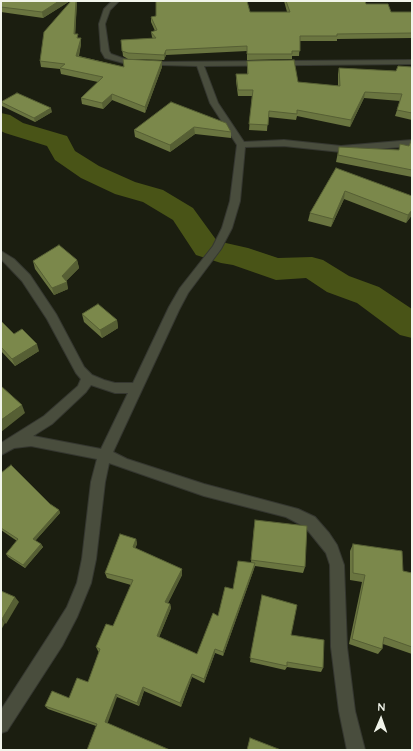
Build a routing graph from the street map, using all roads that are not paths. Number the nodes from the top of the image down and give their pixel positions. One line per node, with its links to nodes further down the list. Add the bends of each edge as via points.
1 (116, 1): 3 (street, via 107,9 102,24 105,51 108,56 141,63)
2 (412, 62): 3 (street)
3 (200, 64): 5 (street, via 214,103)
4 (412, 143): 5 (street, via 341,149 284,143)
5 (241, 145): 8 (street, via 235,200 227,228 217,247 173,310)
6 (1, 254): 7 (street, via 26,278 52,316 80,370)
7 (88, 378): 8 (street, via 115,388); 9 (street, via 82,390 48,420)
8 (137, 388): 10 (street)
9 (7, 446): 10 (street, via 31,442)
10 (105, 455): 11 (street, via 98,482 84,583 72,612 56,640); 12 (street, via 124,464 204,490 298,515 310,522 324,538 332,550 337,565 339,647 347,711)
11 (1, 725)
12 (356, 750)

